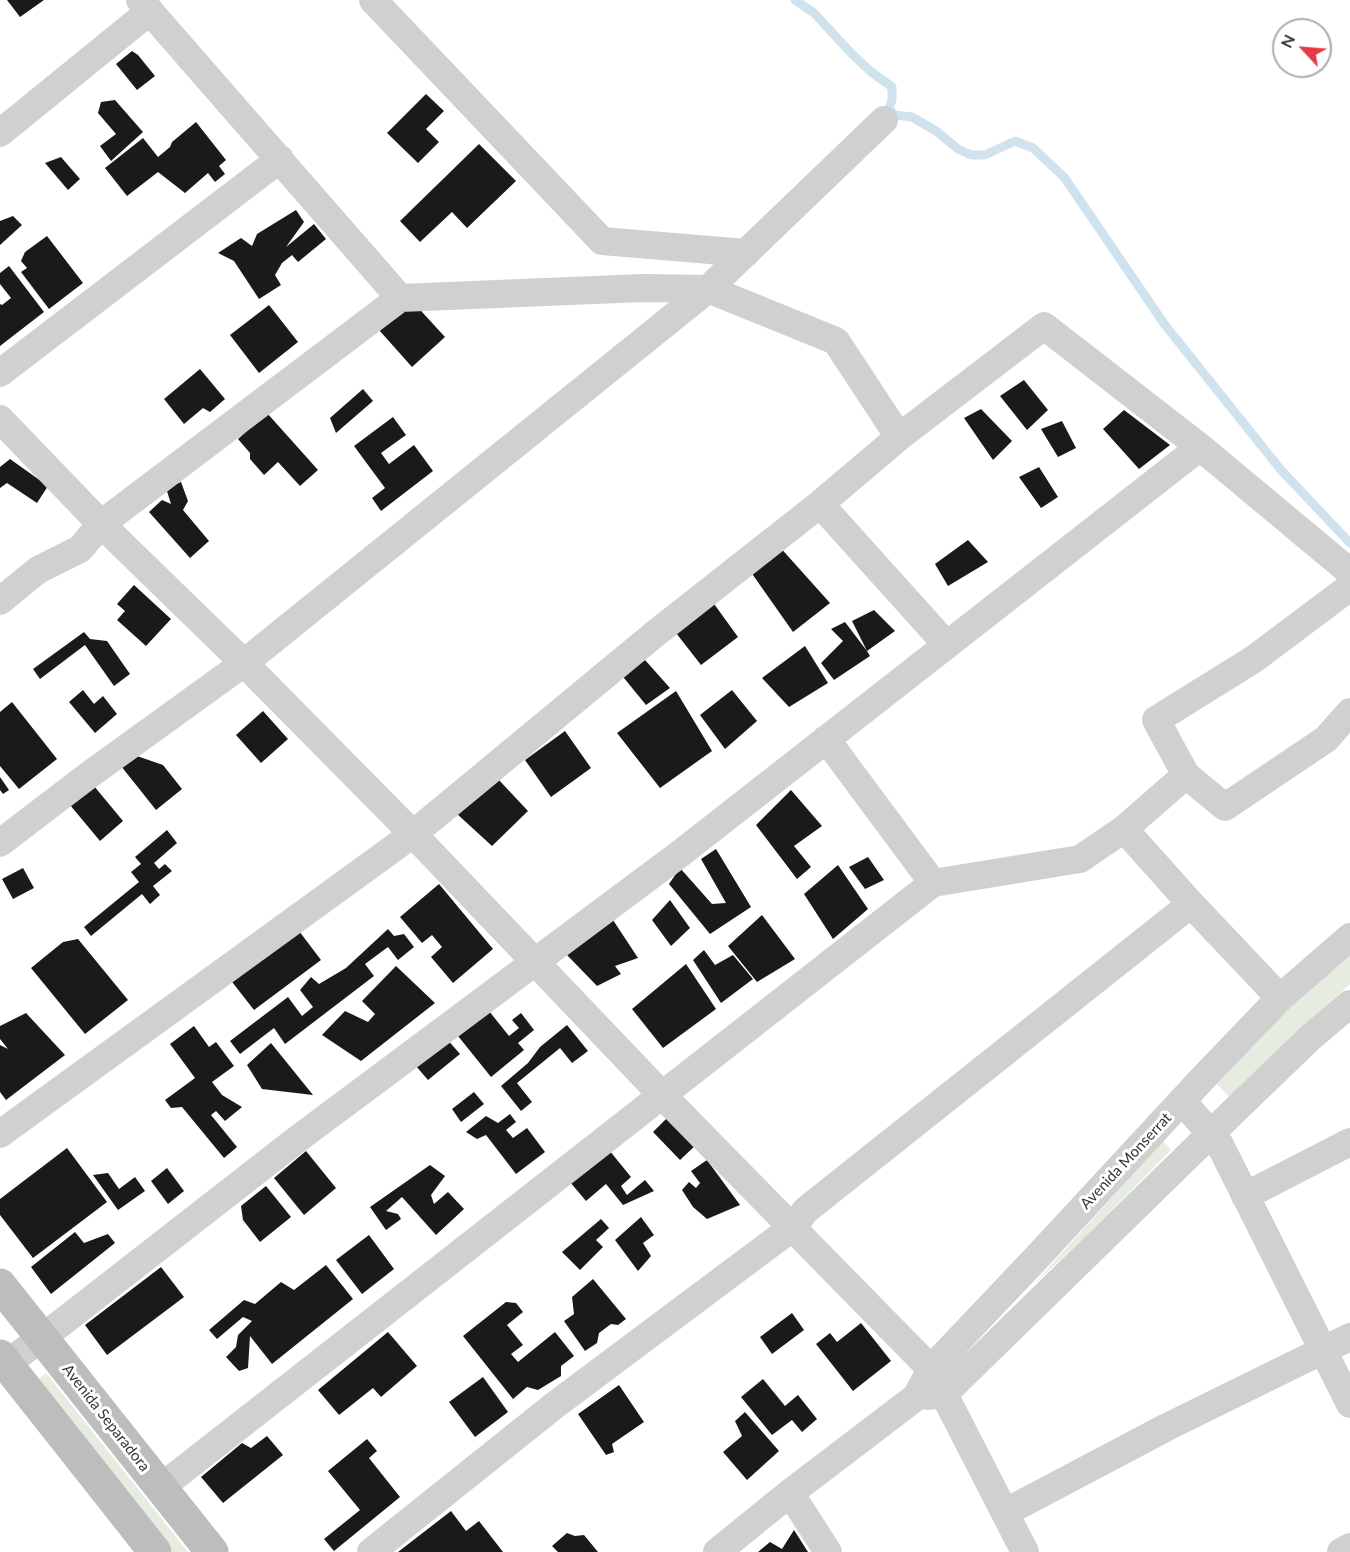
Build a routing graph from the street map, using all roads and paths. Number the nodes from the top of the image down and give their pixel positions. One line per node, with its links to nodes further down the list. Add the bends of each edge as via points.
1 (373, 0): 6 (street, via 602,241)
2 (145, 5): 4 (street); 5 (street)
3 (884, 120): 6 (street)
4 (0, 133)
5 (280, 159): 8 (street); 9 (street)
6 (746, 253): 7 (street)
7 (708, 289): 8 (street); 11 (street, via 836,341); 19 (street)
8 (400, 298): 14 (street)
9 (0, 373)
10 (0, 419): 14 (street)
11 (899, 437): 12 (street, via 1044,326); 13 (street)
12 (1200, 447): 15 (street); 18 (street)
13 (820, 504): 18 (street); 24 (street, via 656,633)
14 (101, 524): 17 (street, via 80,549 38,570); 19 (street)
15 (1350, 572)
16 (1350, 587): 22 (street, via 1254,659 1156,720)
17 (0, 601)
18 (946, 644): 21 (street)
19 (244, 663): 24 (street); 25 (street)
20 (1350, 712): 22 (street, via 1326,739 1224,807)
21 (826, 740): 26 (street); 29 (street)
22 (1186, 775): 23 (street)
23 (1124, 829): 26 (street, via 1080,859); 27 (street)
24 (413, 834): 29 (street); 35 (street)
25 (0, 843)
26 (933, 883): 32 (street)
27 (1191, 904): 30 (street); 38 (street, via 806,1210)
28 (1350, 937): 30 (street, Avenida Monserrat)
29 (536, 963): 32 (street); 41 (street, via 295,1141)
30 (1280, 998): 33 (street, Avenida Monserrat)
31 (1350, 1004): 34 (street)
32 (662, 1095): 38 (street); 48 (street)
33 (1182, 1101): 34 (street); 44 (street, Avenida Monserrat)
34 (1212, 1133): 37 (street); 45 (street)
35 (0, 1134)
36 (1350, 1142): 37 (street)
37 (1245, 1196): 42 (street)
38 (793, 1227): 44 (street); 54 (street, via 555,1405)
39 (0, 1284): 41 (street, Avenida Separadora)
40 (1350, 1337): 42 (street)
41 (42, 1338): 43 (street); 48 (street, Avenida Separadora)
42 (1323, 1351): 47 (street); 50 (street)
43 (2, 1363): 52 (street)
44 (930, 1369): 45 (street); 46 (street, Avenida Monserrat)
45 (944, 1394): 46 (street); 50 (street)
46 (916, 1397): 49 (street, Avenida Monserrat)
47 (1350, 1404)
48 (160, 1488): 53 (street, Avenida Separadora)
49 (790, 1493): 55 (street, Avenida Monserrat); 56 (street)
50 (1006, 1512): 57 (street)
51 (1350, 1547): 58 (street)
52 (155, 1552)
53 (212, 1552)
54 (371, 1552)
55 (717, 1552)
56 (828, 1552)
57 (1025, 1552)
58 (1341, 1552)

